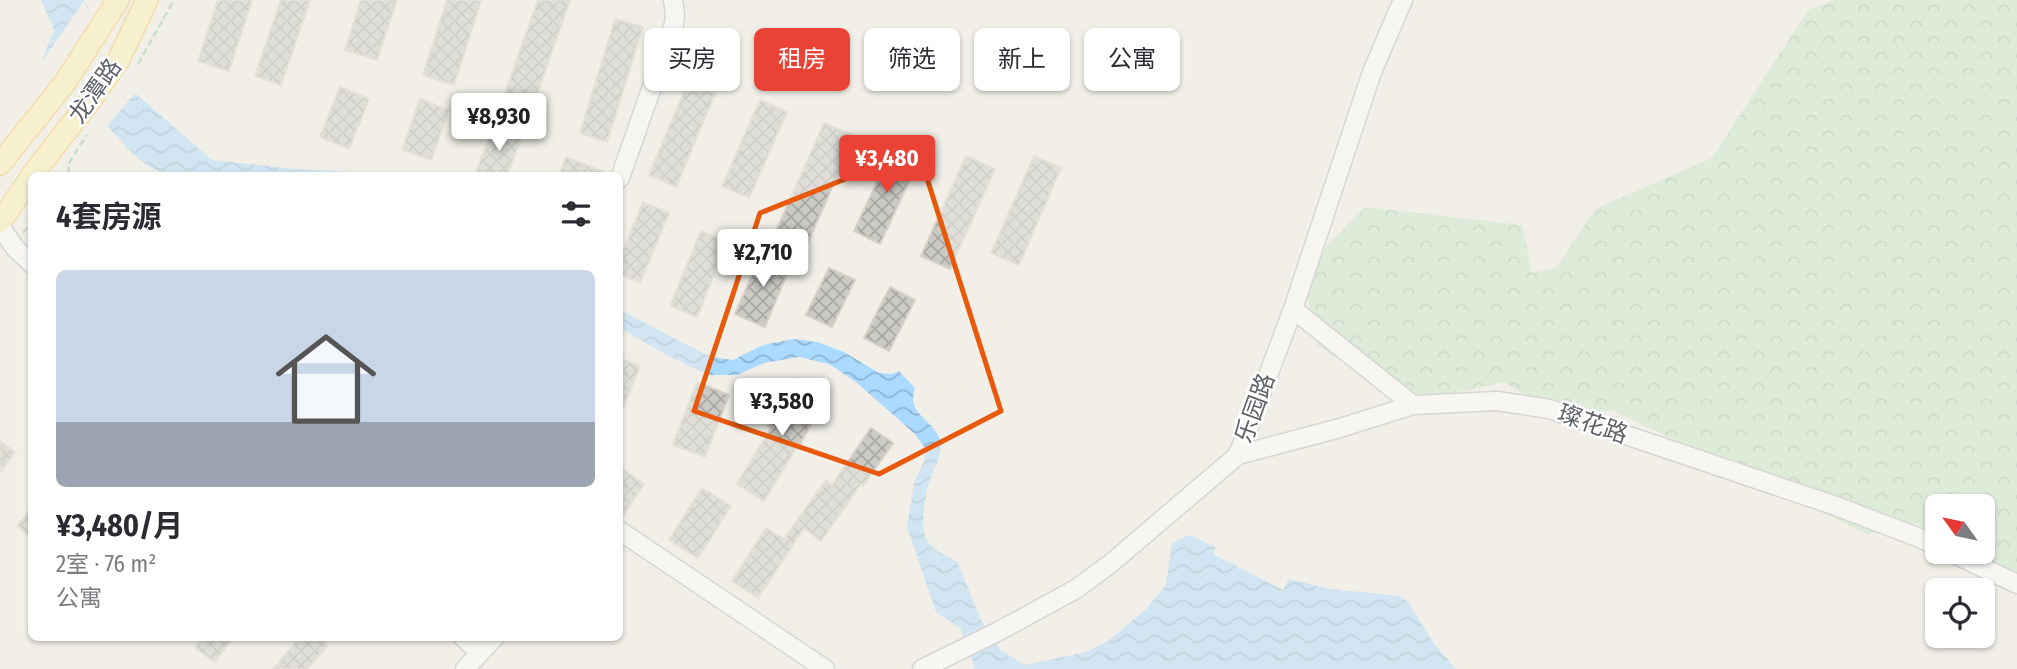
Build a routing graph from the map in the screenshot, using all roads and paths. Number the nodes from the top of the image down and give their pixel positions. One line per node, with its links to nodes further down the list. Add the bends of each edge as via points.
1 (118, 0): 8 (main road, 龙潭路, via 64,84)
2 (147, 0): 6 (main road, 龙潭路)
3 (174, 0): 6 (path)
4 (673, 0): 11 (street, via 674,24)
5 (1403, 0): 16 (street, 乐园路, via 1372,72)
6 (129, 61): 9 (main road, 龙潭路)
7 (91, 130): 10 (path, via 70,161)
8 (1, 162): 12 (main road)
9 (34, 172)
10 (68, 172)
11 (622, 172)
12 (28, 175)
13 (28, 181): 14 (main road, 龙潭路)
14 (0, 224): 15 (street)
15 (28, 260)
16 (1293, 309): 17 (street); 18 (street, 乐园路)
17 (1413, 405): 18 (street, 璨花路); 20 (street, 璨花路, via 1497,401 1549,409)
18 (1238, 456): 28 (street, 乐园路, via 1076,589)
19 (623, 533): 27 (street)
20 (1925, 541)
21 (1976, 564): 22 (street)
22 (2017, 583)
23 (467, 641): 25 (street)
24 (491, 641): 25 (street)
25 (480, 653): 26 (street)
26 (465, 669)
27 (825, 669)
28 (922, 669)

